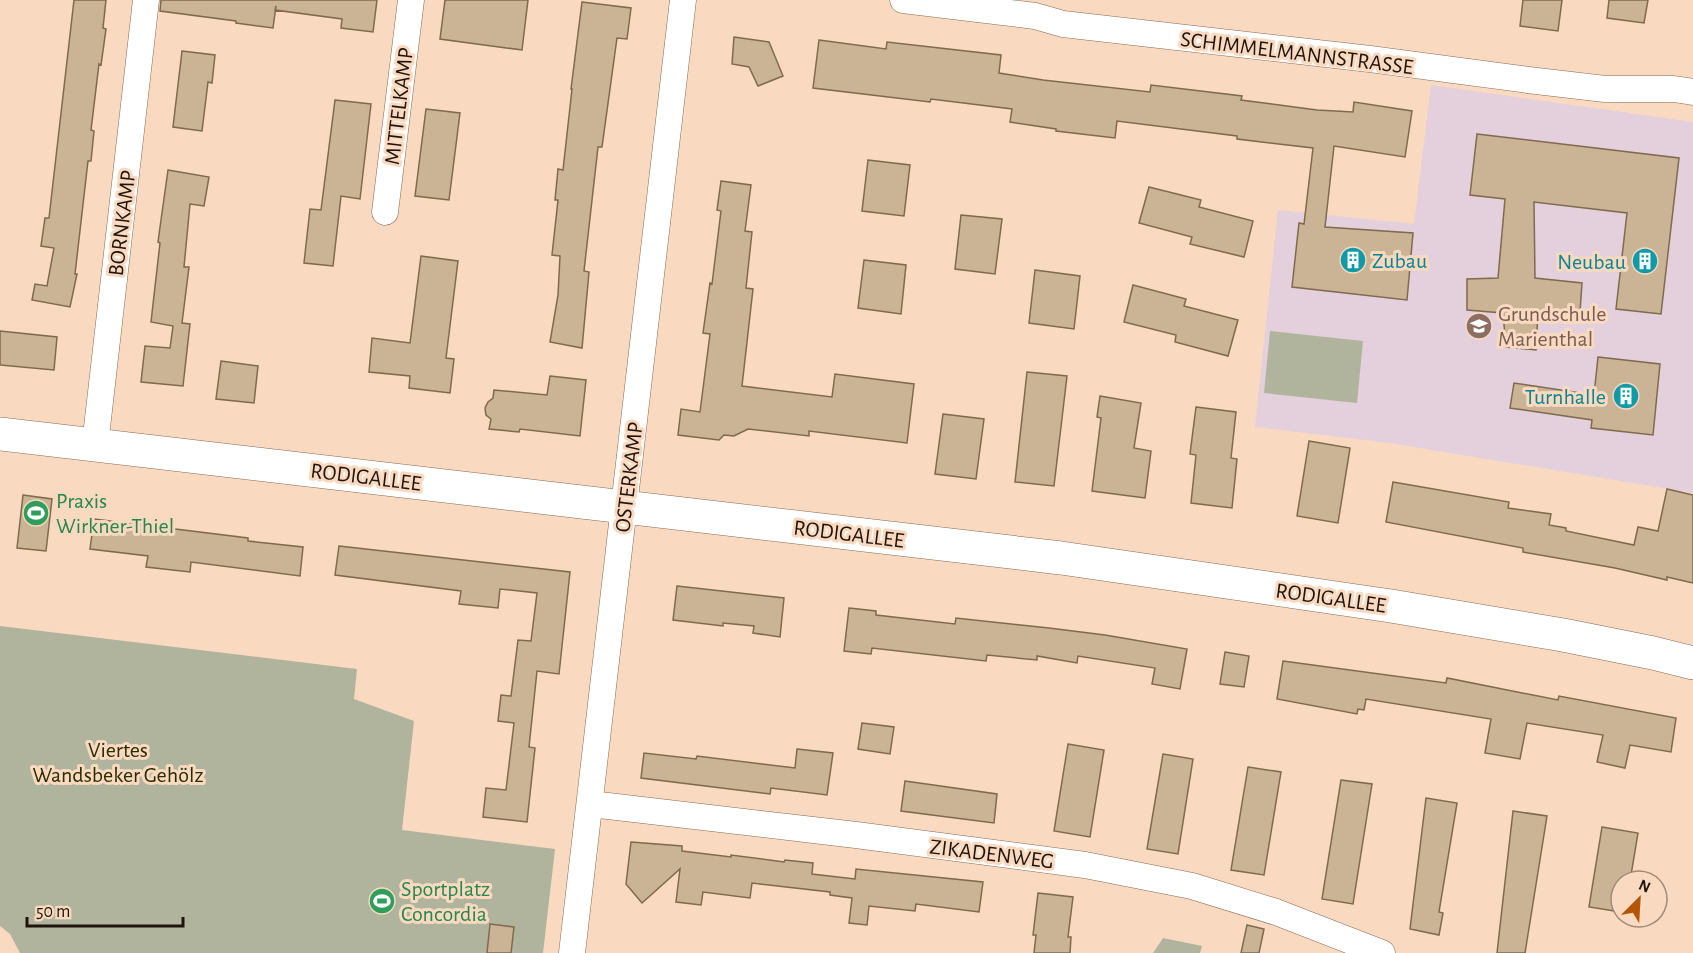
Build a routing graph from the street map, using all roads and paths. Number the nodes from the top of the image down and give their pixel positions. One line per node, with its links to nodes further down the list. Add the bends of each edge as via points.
1 (146, 0): 9 (street, BORNKAMP)
2 (411, 0): 7 (street, MITTELKAMP)
3 (683, 0): 10 (street, OSTERKAMP)
4 (903, 0): 5 (street, SCHIMMELMANNSTRASSE)
5 (1036, 8): 6 (street, SCHIMMELMANNSTRASSE, via 1063,24 1605,89)
6 (1693, 92)
7 (385, 212)
8 (0, 434): 9 (main road, RODIGALLEE)
9 (95, 445): 10 (main road, RODIGALLEE)
10 (625, 507): 11 (main road, RODIGALLEE, via 1061,558 1262,586 1563,635); 12 (street, OSTERKAMP)
11 (1693, 663)
12 (591, 804): 13 (street, OSTERKAMP); 14 (street, ZIKADENWEG, via 1096,867 1192,886 1276,912)
13 (572, 953)
14 (1382, 953)

